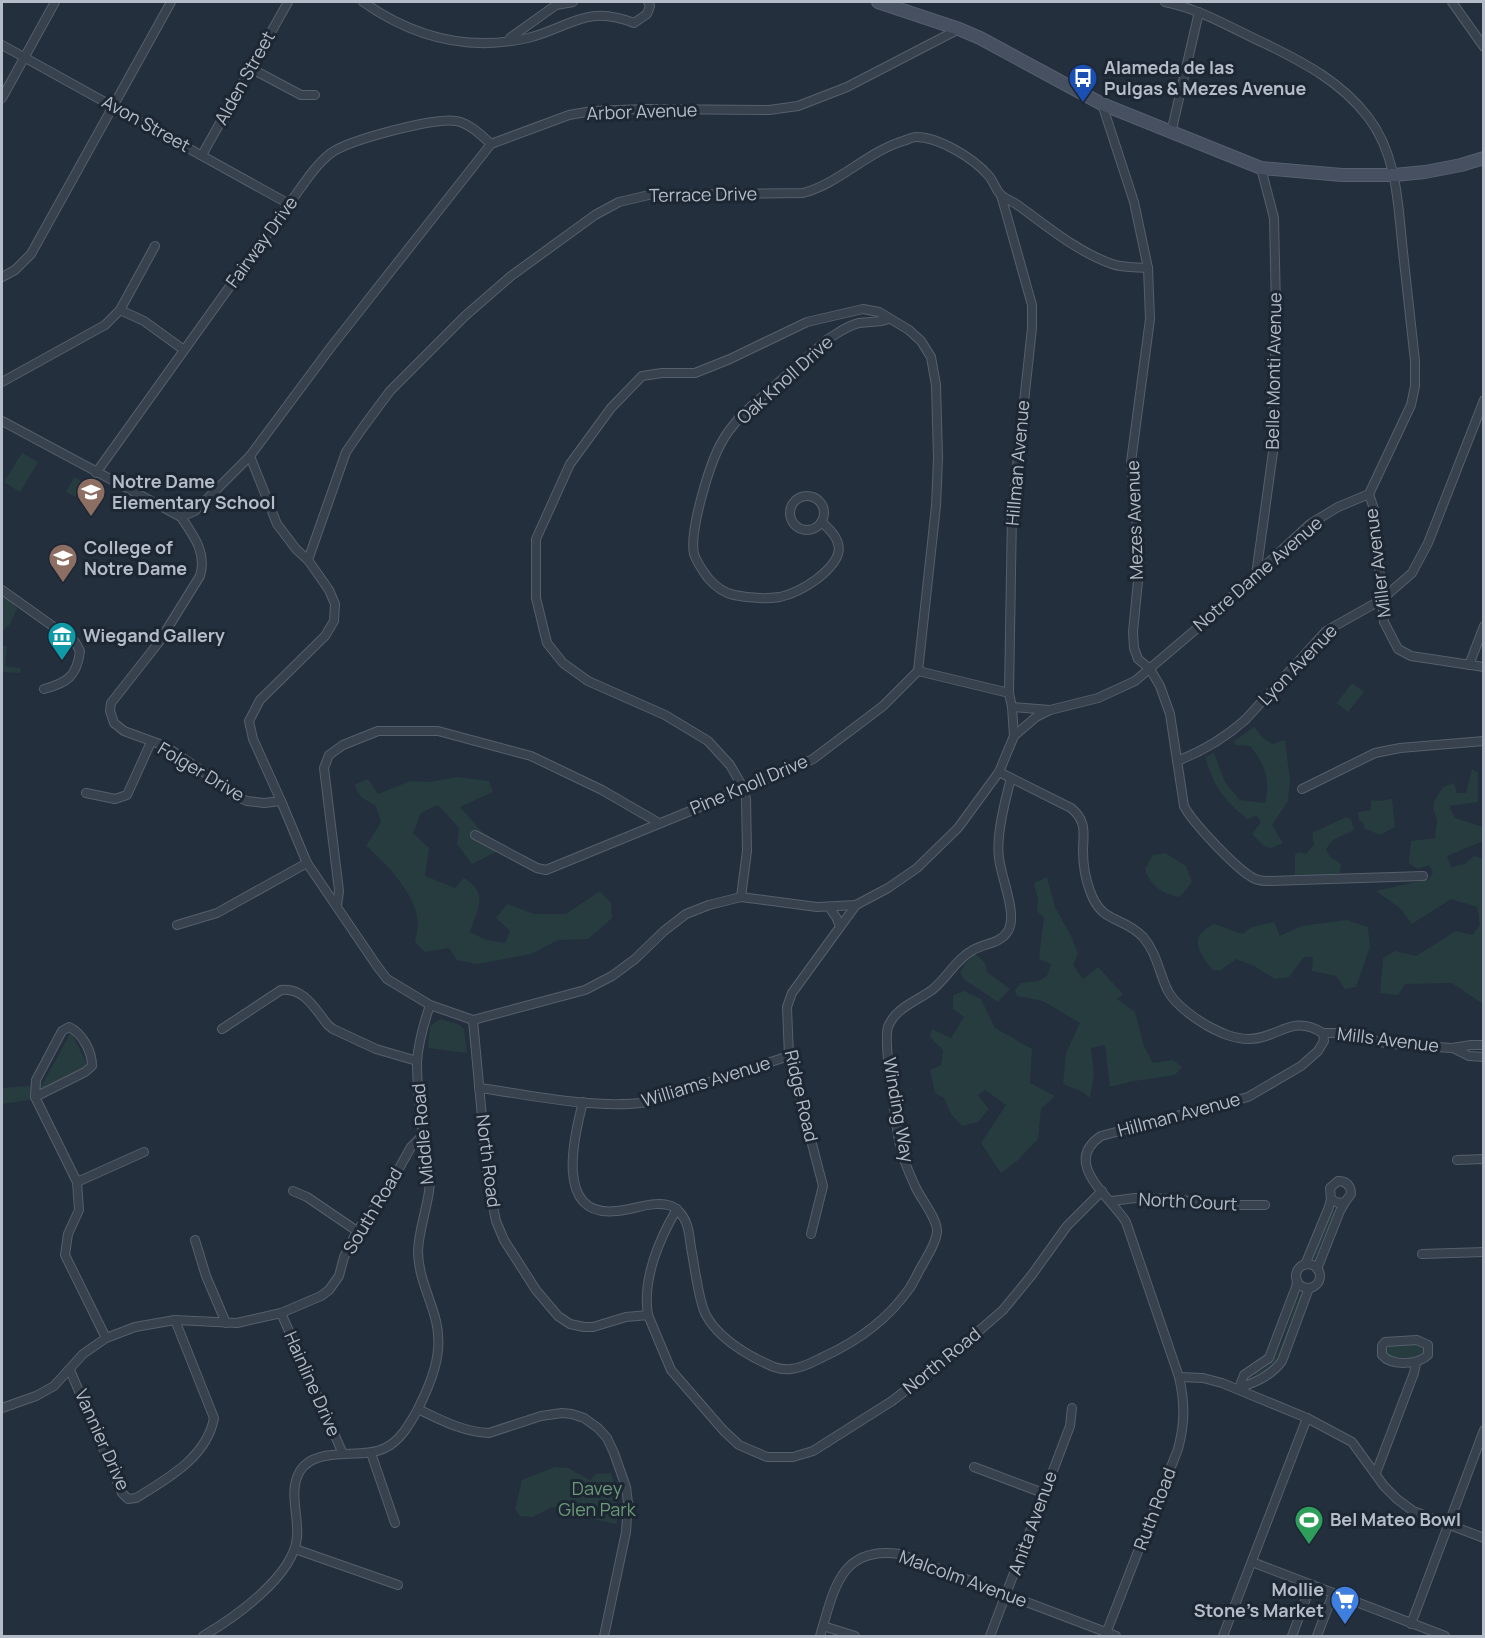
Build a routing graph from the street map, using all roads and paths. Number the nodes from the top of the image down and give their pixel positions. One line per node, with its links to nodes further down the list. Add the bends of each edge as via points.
1 (55, 2): 16 (street)
2 (171, 2): 21 (street)
3 (288, 2): 17 (street, Alden Street)
4 (363, 2): 13 (street, via 421,34 461,43)
5 (573, 2): 10 (street)
6 (648, 2): 13 (street, via 648,15 634,23 591,15 529,38)
7 (878, 2): 12 (main road)
8 (1165, 2): 11 (street)
9 (1452, 2): 15 (street)
10 (552, 3): 13 (street)
11 (1199, 12): 22 (street); 27 (street, via 1329,78 1369,118 1383,142)
12 (959, 28): 20 (main road); 23 (street, Arbor Avenue, via 847,87 798,106 769,110 592,111 569,115)
13 (507, 40)
14 (2, 45): 16 (street, Avon Street)
15 (1484, 47)
16 (24, 57): 19 (street); 21 (street, Avon Street)
17 (252, 69): 18 (street, via 301,95); 24 (street, Alden Street)
18 (315, 95)
19 (2, 98)
20 (1102, 104): 22 (main road); 31 (street, Mezes Avenue, via 1134,202)
21 (114, 107): 24 (street, Avon Street); 32 (street, via 31,254 15,270)
22 (1171, 133): 26 (main road)
23 (491, 144): 29 (street, Fairway Drive, via 459,121 441,120 362,141 332,152); 39 (street)
24 (202, 155): 29 (street, Avon Street)
25 (1484, 158): 27 (main road)
26 (1262, 168): 27 (main road); 45 (street, Belle Monti Avenue, via 1274,218 1276,307 1273,452)
27 (1394, 175): 41 (street, via 1415,386 1411,405)
28 (1001, 195): 31 (street, Terrace Drive, via 1098,258 1114,265); 44 (street, Terrace Drive, via 988,175 957,150 916,137 885,148 838,178 802,193 650,195 619,202 595,215 483,298 390,391 346,452); 54 (street, Hillman Avenue, via 1032,305 1012,513)
29 (290, 204): 35 (street, Fairway Drive)
30 (155, 246): 33 (street)
31 (1148, 268): 51 (street, Mezes Avenue, via 1150,319 1131,462 1140,560 1134,648 1138,659)
32 (2, 276)
33 (120, 310): 35 (street, via 144,321); 36 (street, via 105,326)
34 (888, 319): 43 (street, Oak Knoll Drive, via 859,323 828,339 741,417 713,460 698,512 694,555 700,568 723,591 760,598 780,597 811,583 839,557 838,539); 52 (street, via 921,341 931,357 936,385 936,506); 63 (street, via 879,312 863,309 807,322 695,373 642,376 611,408 570,464 536,539 536,598 547,643 563,663 588,681 665,715 708,741 730,765)
35 (184, 350): 40 (street, Fairway Drive)
36 (2, 382)
37 (1484, 400): 47 (street, Lyon Avenue, via 1428,543 1412,573)
38 (2, 421): 40 (street)
39 (250, 456): 42 (street, via 195,511); 44 (street, via 277,524)
40 (96, 473): 42 (street)
41 (1369, 494): 45 (street, Notre Dame Avenue, via 1310,524); 47 (street, Miller Avenue, via 1374,509)
42 (181, 517): 59 (street, Folger Drive, via 202,554 200,576 159,642 111,703 114,723)
43 (821, 522): 43 (street, Oak Knoll Drive, via 823,507 813,496 792,503 790,518 794,525 808,530)
44 (308, 560): 66 (street, via 335,604 334,621 325,636 260,700 249,721)
45 (1256, 575): 51 (street, Notre Dame Avenue)
46 (2, 590): 53 (street, via 74,641 80,651 71,678)
47 (1381, 600): 49 (street, Miller Avenue, via 1384,622 1403,653); 60 (street, Lyon Avenue, via 1326,631 1232,732)
48 (1484, 626): 49 (street)
49 (1469, 665): 50 (street, Miller Avenue)
50 (1484, 667)
51 (1150, 669): 56 (street, Notre Dame Avenue, via 1098,698); 60 (street, Mezes Avenue, via 1170,714)
52 (918, 670): 54 (street); 63 (street, Pine Knoll Drive, via 884,706 813,759)
53 (44, 689)
54 (1009, 693): 55 (street, Hillman Avenue)
55 (1012, 707): 56 (street, Notre Dame Avenue); 57 (street, Hillman Avenue)
56 (1050, 710): 57 (street, Notre Dame Avenue)
57 (1014, 736): 61 (street, Notre Dame Avenue)
58 (1484, 741): 64 (street, via 1376,753)
59 (151, 742): 65 (street, via 127,795 115,799); 66 (street, Folger Drive, via 183,757 234,796 264,803)
60 (1177, 761): 70 (street, Mezes Avenue, via 1188,814 1255,879)
61 (999, 772): 62 (street); 72 (street, Notre Dame Avenue, via 944,843 917,868)
62 (1011, 778): 80 (street, via 1078,815 1082,822 1084,866 1097,907 1143,938 1153,950 1169,992 1178,1003 1205,1024 1231,1037 1250,1039 1302,1025); 100 (street, Winding Way, via 998,854 1012,918 1010,929 1004,937 963,956 930,992 902,1009 888,1027 886,1040 902,1154 937,1232 909,1289 863,1335 837,1351 800,1368 787,1370 768,1365 723,1337 705,1314 688,1227)
63 (744, 789): 67 (street, Pine Knoll Drive); 71 (street, via 748,829)
64 (1302, 789)
65 (86, 793)
66 (281, 801): 69 (street)
67 (658, 823): 68 (street, Pine Knoll Drive, via 546,870); 73 (street, via 602,790 531,756 438,731 378,731 329,754 324,768 339,891)
68 (475, 835)
69 (307, 863): 73 (street); 75 (street, via 218,913)
70 (1423, 876)
71 (741, 897): 74 (street, Notre Dame Avenue); 78 (street, Notre Dame Avenue, via 686,914 635,959 585,990)
72 (856, 905): 74 (street, Notre Dame Avenue); 76 (street, Ridge Road)
73 (337, 906): 77 (street, via 387,979)
74 (829, 907): 76 (street)
75 (177, 925)
76 (840, 926): 83 (street, Ridge Road, via 792,993 787,1007)
77 (430, 1005): 78 (street); 85 (street, Middle Road)
78 (472, 1020): 86 (street, North Road)
79 (222, 1029): 85 (street, via 281,990 291,988 302,994 333,1029 387,1053)
80 (1323, 1033): 82 (street, Mills Avenue, via 1391,1044); 95 (street, Hillman Avenue, via 1324,1041 1309,1060 1248,1097 1113,1132 1094,1141 1084,1159 1092,1180)
81 (1484, 1045): 82 (street)
82 (1452, 1048): 84 (street, via 1469,1056)
83 (789, 1056): 88 (street, Williams Avenue, via 648,1102 627,1105); 102 (street, Ridge Road, via 823,1186)
84 (1484, 1057)
85 (417, 1061): 89 (street, Middle Road)
86 (479, 1088): 88 (street, Williams Avenue); 111 (street, North Road, via 496,1221 536,1290 558,1316 577,1326 593,1327)
87 (35, 1097): 87 (street, via 92,1066 92,1057 78,1031 69,1027 62,1031 36,1080); 93 (street)
88 (583, 1101): 100 (street, via 571,1156 574,1179 588,1206 602,1212 657,1204)
89 (423, 1135): 101 (street, South Road, via 411,1147 384,1195); 121 (street, Middle Road, via 430,1170 418,1250 420,1274 439,1340 435,1371)
90 (144, 1152): 93 (street)
91 (1484, 1159): 92 (street)
92 (1456, 1160)
93 (77, 1182): 114 (street, via 79,1210 68,1234 65,1255)
94 (293, 1191): 101 (street)
95 (1102, 1191): 97 (street); 111 (street, North Road, via 1067,1226 1003,1310 950,1356 892,1401 813,1451 793,1457 767,1457 739,1445 723,1430 672,1370)
96 (1331, 1199): 98 (street); 98 (street, via 1330,1188 1341,1181 1351,1190); 106 (street)
97 (1112, 1201): 99 (street, North Court, via 1176,1199 1215,1205); 117 (street, via 1126,1222)
98 (1345, 1202): 107 (street)
99 (1264, 1205)
100 (676, 1209): 111 (street, via 650,1276 645,1298)
101 (357, 1231): 110 (street, South Road, via 339,1276 329,1290)
102 (812, 1234)
103 (195, 1240): 113 (street)
104 (1484, 1252): 105 (street)
105 (1422, 1254)
106 (1305, 1265): 107 (street); 108 (street, via 1297,1272)
107 (1317, 1269): 109 (street, via 1319,1281)
108 (1297, 1280): 109 (street); 118 (street, via 1269,1358 1244,1375)
109 (1309, 1288): 118 (street, via 1282,1361 1265,1377)
110 (281, 1313): 113 (street, South Road); 125 (street, Hainline Drive)
111 (648, 1315)
112 (175, 1320): 113 (street, South Road); 114 (street, South Road, via 135,1327); 116 (street, Vannier Drive, via 214,1418 212,1429 178,1472 136,1498 128,1499 122,1493)
113 (226, 1323)
114 (106, 1338): 116 (street, South Road, via 83,1354)
115 (1416, 1363): 115 (street, via 1428,1355 1430,1350 1425,1342 1390,1341 1382,1346 1382,1355 1388,1360); 127 (street)
116 (70, 1370): 119 (street, South Road, via 54,1386)
117 (1179, 1377): 118 (street, via 1203,1378); 140 (street, Ruth Road, via 1184,1429)
118 (1239, 1388): 122 (street)
119 (2, 1408)
120 (1072, 1408): 128 (street, Anita Avenue, via 1070,1426)
121 (418, 1409): 124 (street, Middle Road, via 403,1434); 142 (street, via 478,1433 506,1429 541,1416 572,1414 591,1423 607,1438 628,1503 626,1532)
122 (1306, 1418): 127 (street, via 1352,1442); 133 (street)
123 (1484, 1430): 130 (street)
124 (371, 1453): 125 (street, Middle Road); 129 (street)
125 (343, 1454): 132 (street, Middle Road, via 318,1457 301,1469 294,1492)
126 (974, 1467): 128 (street)
127 (1376, 1473): 130 (street, via 1396,1499 1413,1511)
128 (1043, 1493): 136 (street, Anita Avenue)
129 (395, 1523)
130 (1448, 1525): 131 (street); 138 (street)
131 (1484, 1538)
132 (295, 1549): 135 (street); 141 (street, via 258,1595)
133 (1252, 1562): 134 (street); 147 (street)
134 (1311, 1585): 137 (street); 148 (street)
135 (398, 1586)
136 (1006, 1593): 139 (street, Malcolm Avenue, via 884,1551 850,1563 840,1577); 140 (street, Malcolm Avenue); 145 (street, Anita Avenue)
137 (1333, 1594): 138 (street); 149 (street)
138 (1411, 1624): 150 (street)
139 (823, 1626): 143 (street, Malcolm Avenue); 144 (street)
140 (1106, 1635): 146 (street, Malcolm Avenue)
141 (203, 1636)
142 (604, 1636)
143 (820, 1636)
144 (855, 1636)
145 (990, 1636)
146 (1116, 1636)
147 (1223, 1636)
148 (1292, 1636)
149 (1317, 1636)
150 (1445, 1636)

